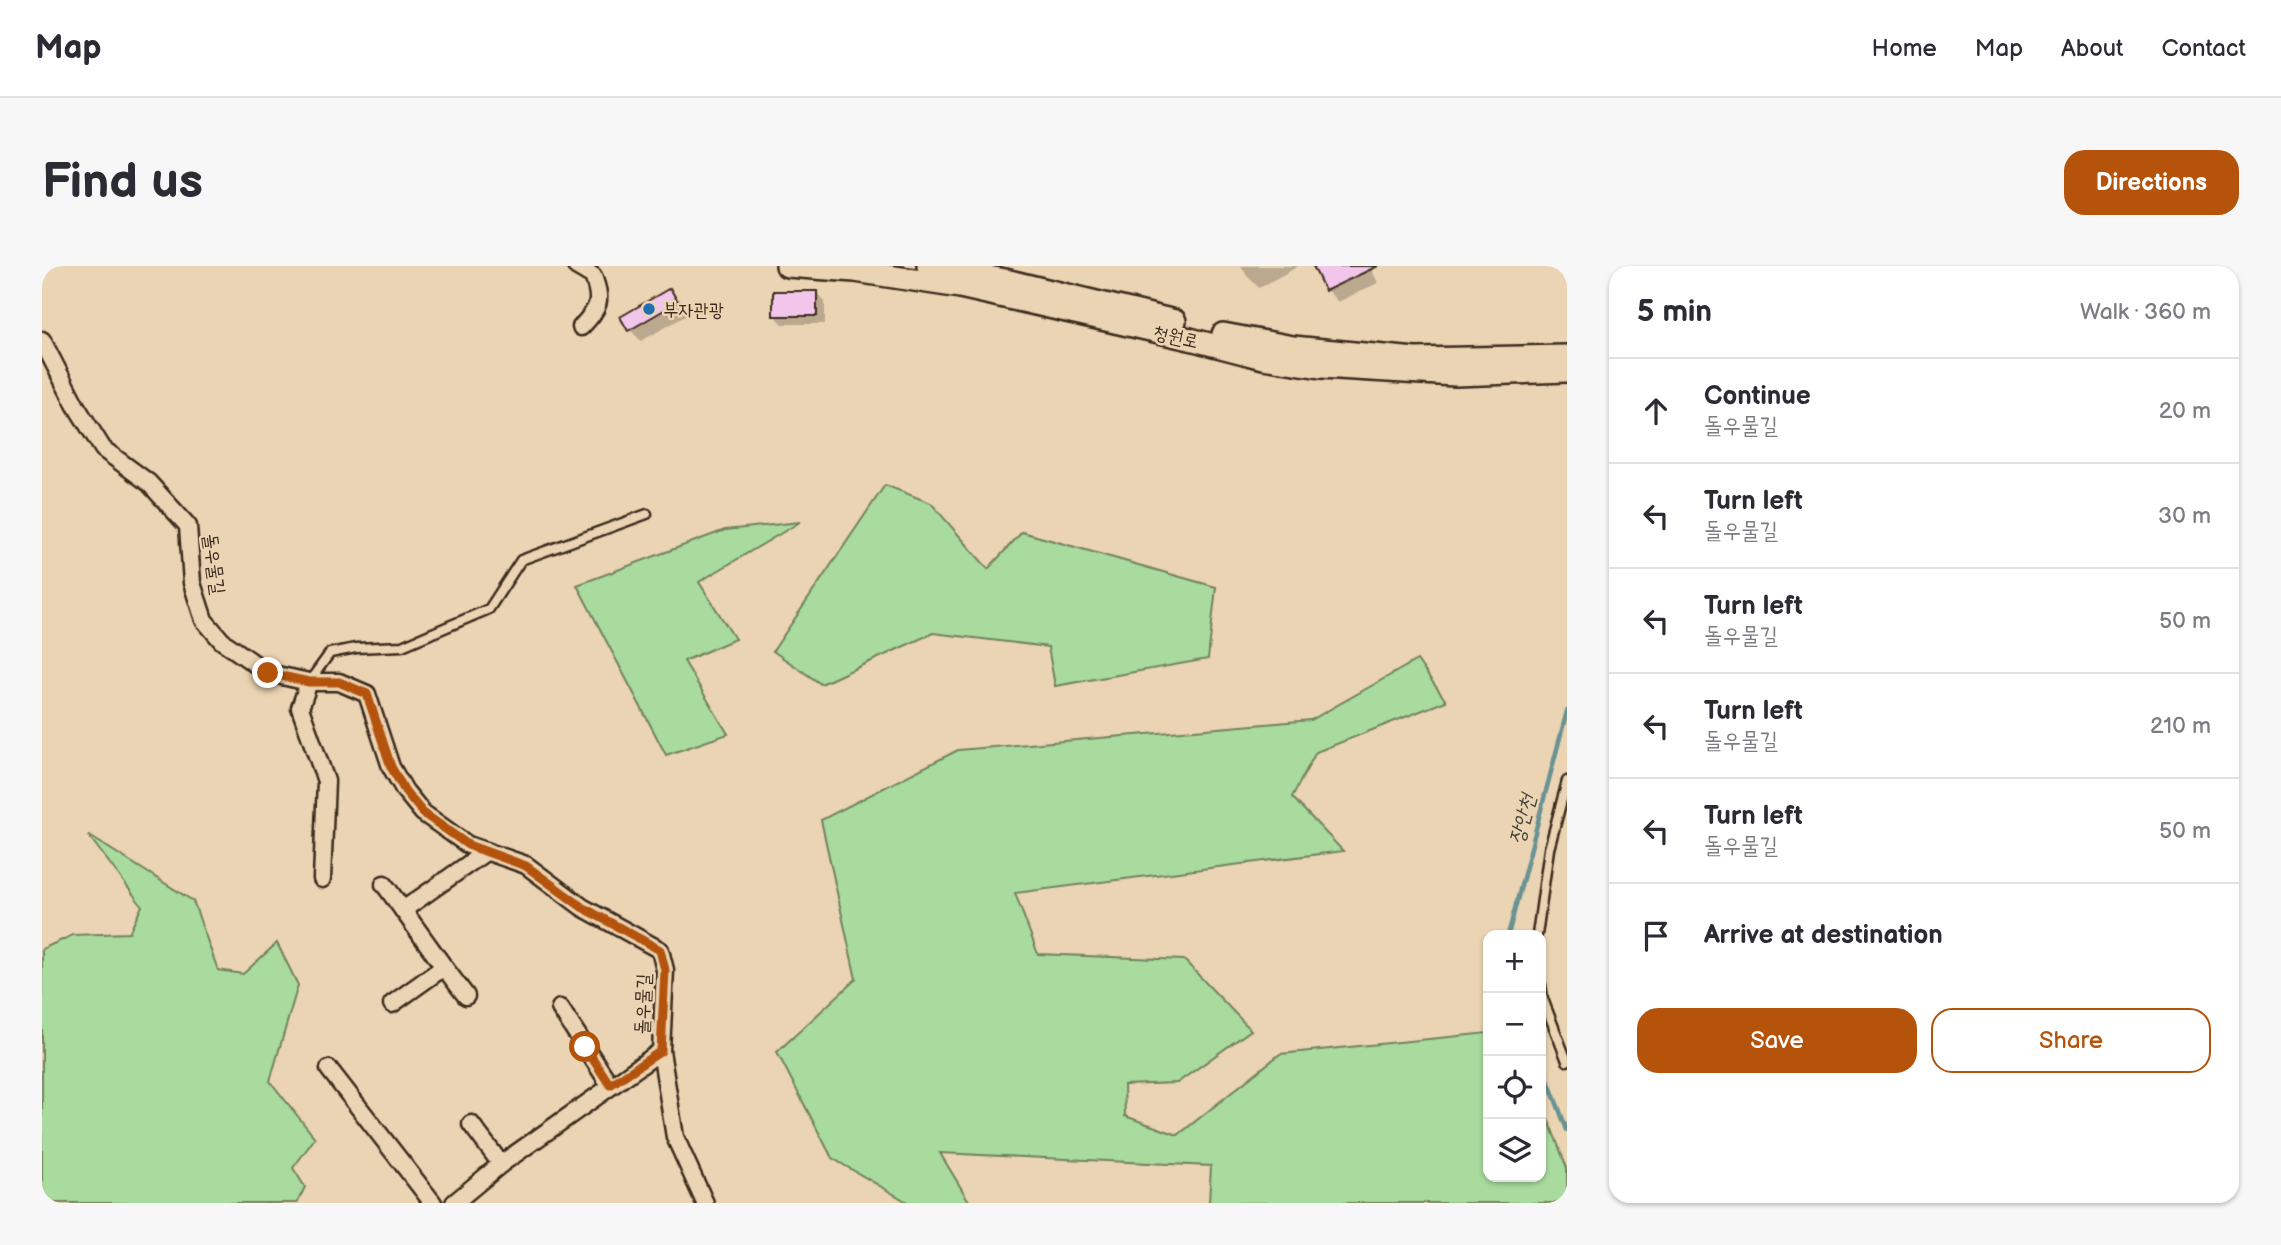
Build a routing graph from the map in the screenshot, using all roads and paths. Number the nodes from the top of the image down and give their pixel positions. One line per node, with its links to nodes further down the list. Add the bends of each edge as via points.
1 (576, 266): 4 (street, via 593,276 599,294 596,311)
2 (787, 266): 7 (main road, 청원로, via 960,287 1263,358 1321,367 1454,375)
3 (928, 266): 6 (main road, 청원로, via 1293,347 1415,359)
4 (581, 327)
5 (42, 340): 9 (street, 돌우물길, via 103,449 149,484 188,526 192,583 204,620 222,641 268,673)
6 (1567, 356)
7 (1567, 371)
8 (647, 514): 9 (lane, via 521,560 489,609 402,646 330,653)
9 (309, 682): 11 (street, 돌우물길, via 339,682 367,694 391,767 405,791 423,813 468,845); 12 (street, via 300,708 326,781)
10 (1567, 781): 15 (lane, via 1549,849)
11 (487, 851): 14 (street); 21 (street, 돌우물길, via 526,866 582,907 660,950 665,970)
12 (322, 879)
13 (383, 884): 14 (street)
14 (403, 910): 16 (street)
15 (1538, 930)
16 (444, 967): 18 (street); 19 (street)
17 (1542, 993): 22 (lane)
18 (466, 996)
19 (392, 1004)
20 (560, 1008): 24 (street)
21 (661, 1051): 24 (street, 돌우물길); 29 (street, 돌우물길, via 676,1137)
22 (1567, 1061)
23 (329, 1069): 27 (street)
24 (610, 1085): 26 (street, 돌우물길)
25 (471, 1124): 26 (street)
26 (501, 1164): 28 (street, 돌우물길)
27 (433, 1203)
28 (454, 1203)
29 (705, 1203)

